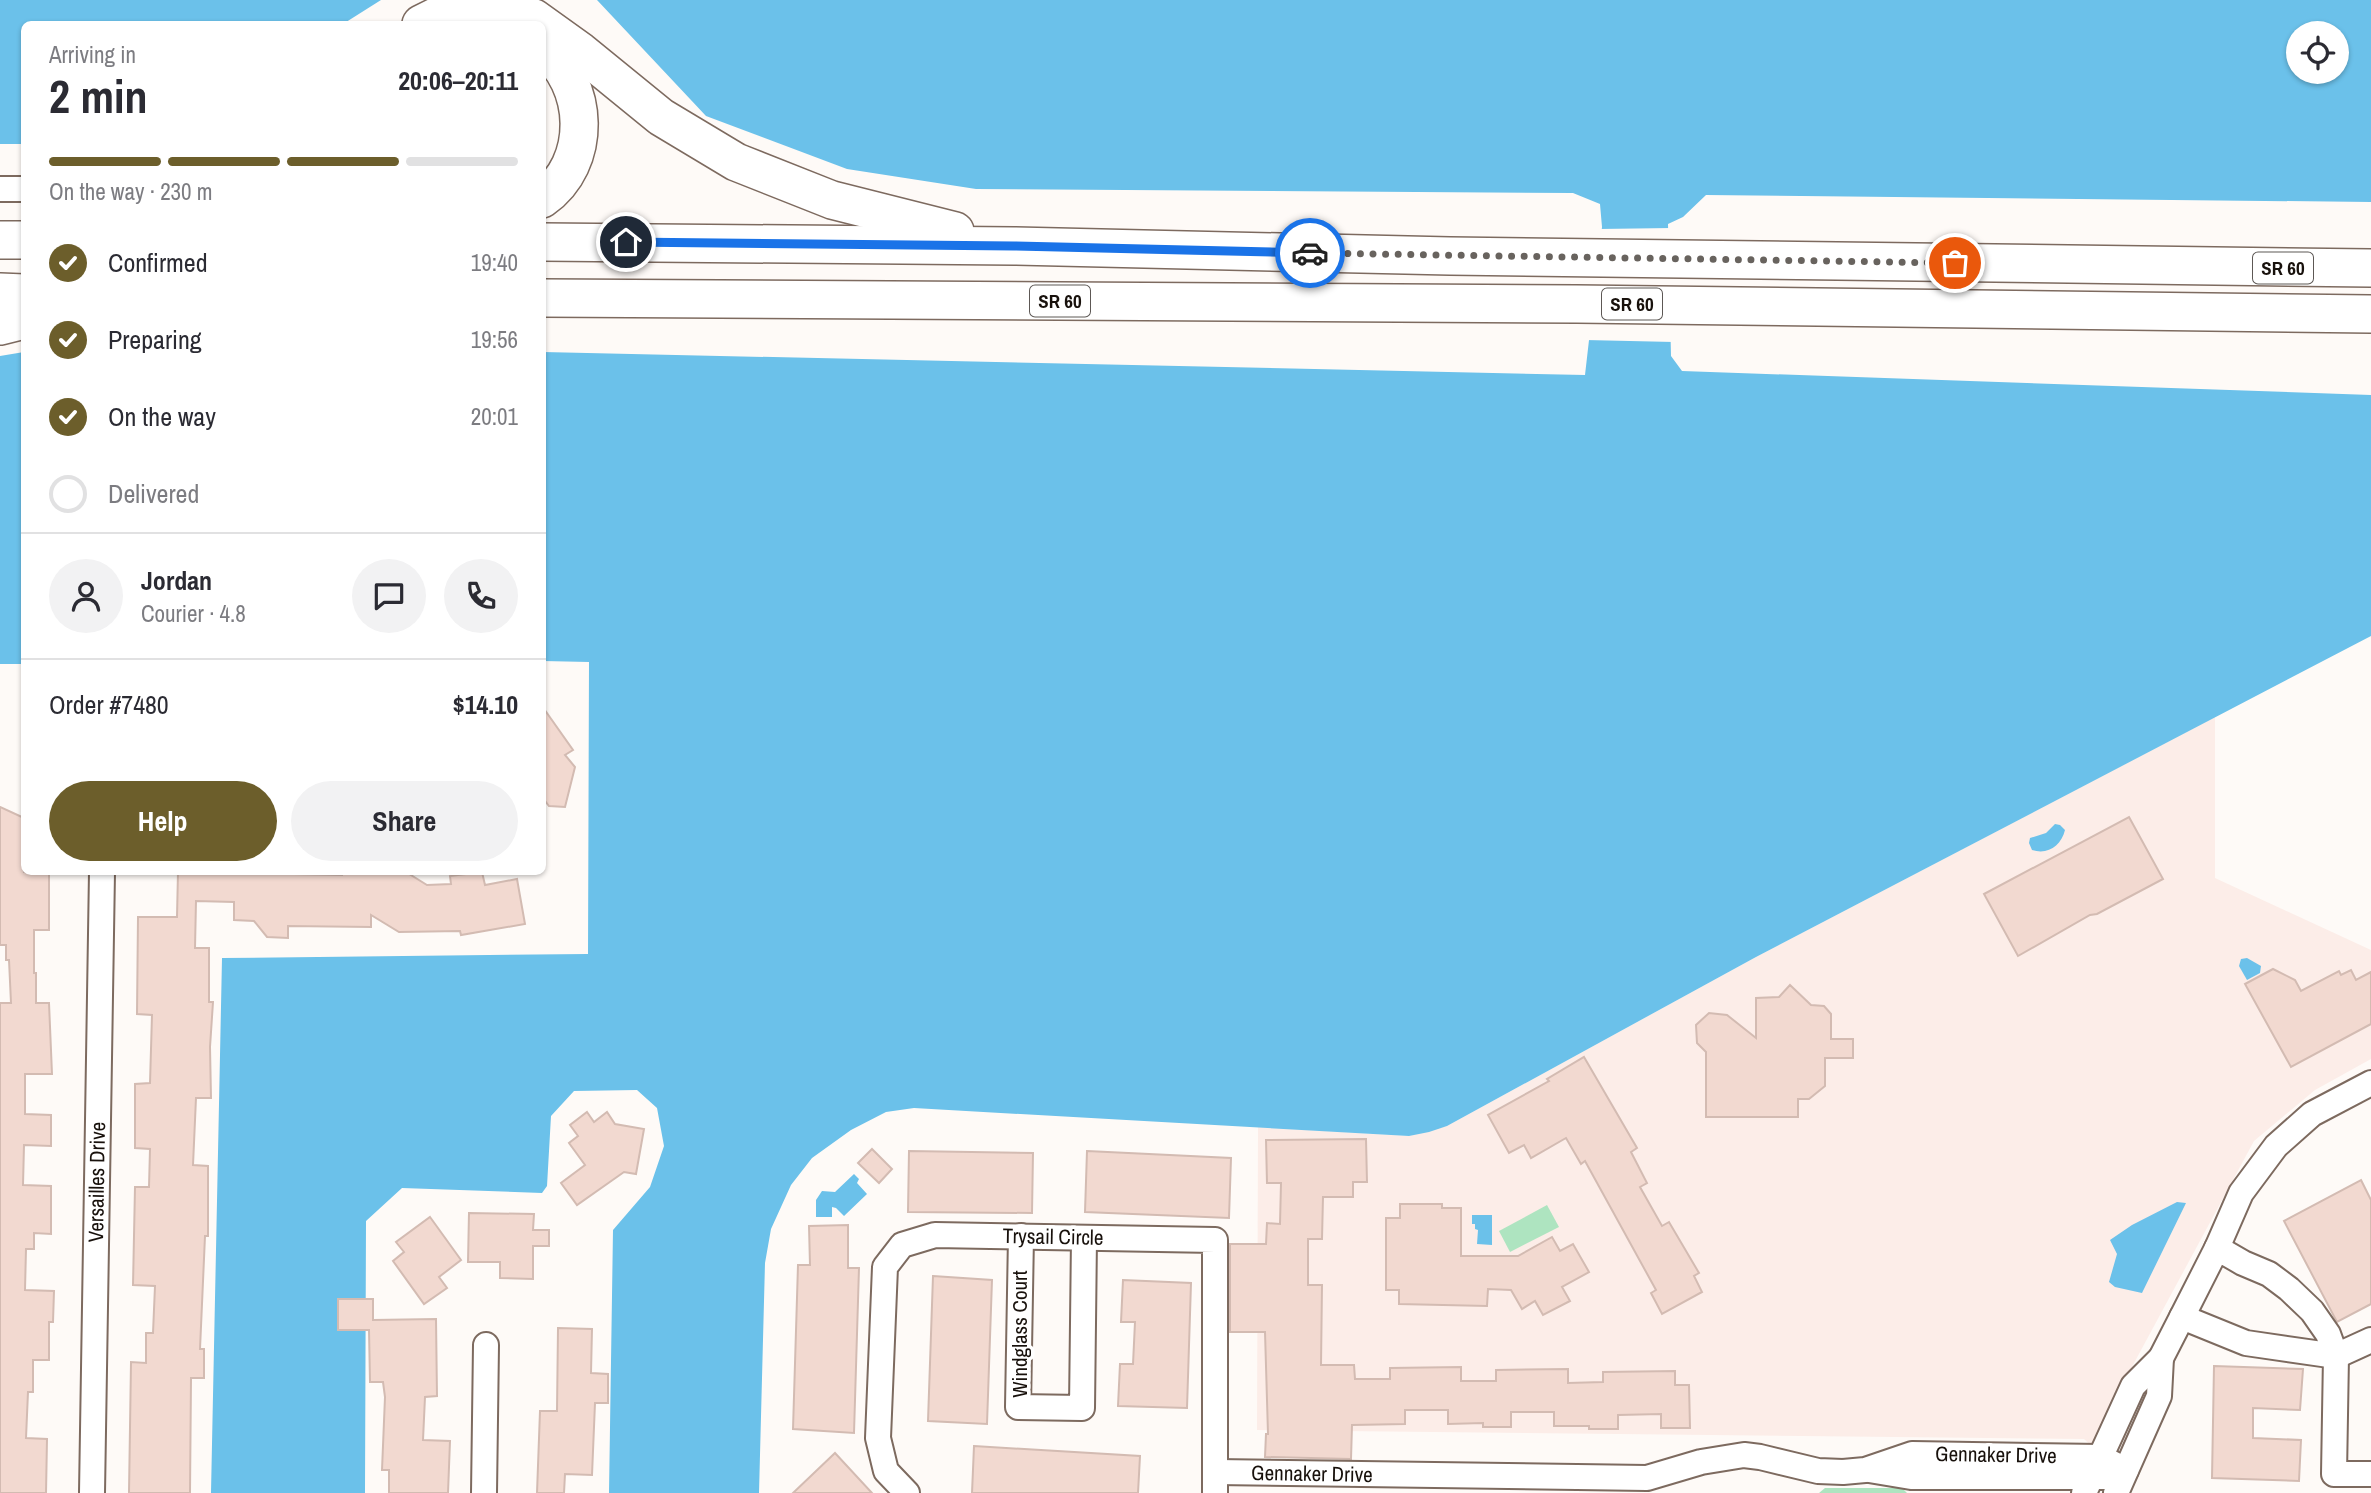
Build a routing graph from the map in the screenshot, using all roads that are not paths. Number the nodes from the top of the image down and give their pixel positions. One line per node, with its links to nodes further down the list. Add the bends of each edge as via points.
1 (428, 21): 2 (highway, via 447,12 488,6)
2 (538, 21)
3 (546, 27): 11 (highway, via 661,117 736,162 832,200)
4 (546, 50): 7 (highway, via 567,76 580,119 578,145 569,169)
5 (0, 189): 6 (street)
6 (21, 189)
7 (546, 196)
8 (0, 240): 9 (highway)
9 (21, 240)
10 (546, 242): 11 (highway, SR 60)
11 (1014, 246): 12 (highway, SR 60)
12 (2371, 268)
13 (0, 292): 14 (highway)
14 (21, 293)
15 (2371, 295): 17 (highway, via 2318,295)
16 (546, 298): 17 (highway, SR 60)
17 (2232, 311): 18 (highway, SR 60)
18 (2371, 314)
19 (21, 321): 20 (highway)
20 (0, 326)
21 (102, 875): 36 (street, Versailles Drive)
22 (2371, 1083): 25 (street, via 2312,1114 2276,1146 2241,1193)
23 (1021, 1237): 24 (street, Trysail Circle); 24 (street, Windglass Court, via 1018,1408 1082,1408); 38 (street, Trysail Circle, via 935,1235 902,1245 885,1267 878,1438 886,1471)
24 (1084, 1238): 34 (street, Trysail Circle, via 1215,1240)
25 (2217, 1248): 26 (street); 29 (street, via 2289,1289 2312,1311)
26 (2182, 1317): 29 (street, via 2246,1343); 30 (street)
27 (2371, 1340): 29 (street)
28 (486, 1345): 37 (street)
29 (2336, 1356): 31 (street, via 2334,1474)
30 (2161, 1357): 32 (street, via 2133,1386); 33 (street, via 2159,1396)
31 (2371, 1474)
32 (2092, 1475): 33 (street, Gennaker Drive); 35 (street, Gennaker Drive, via 1912,1454 1865,1470 1818,1471 1744,1455 1701,1462)
33 (2122, 1480)
34 (1215, 1483): 35 (street, Gennaker Drive)
35 (1648, 1485)
36 (92, 1493)
37 (484, 1493)
38 (907, 1493)

